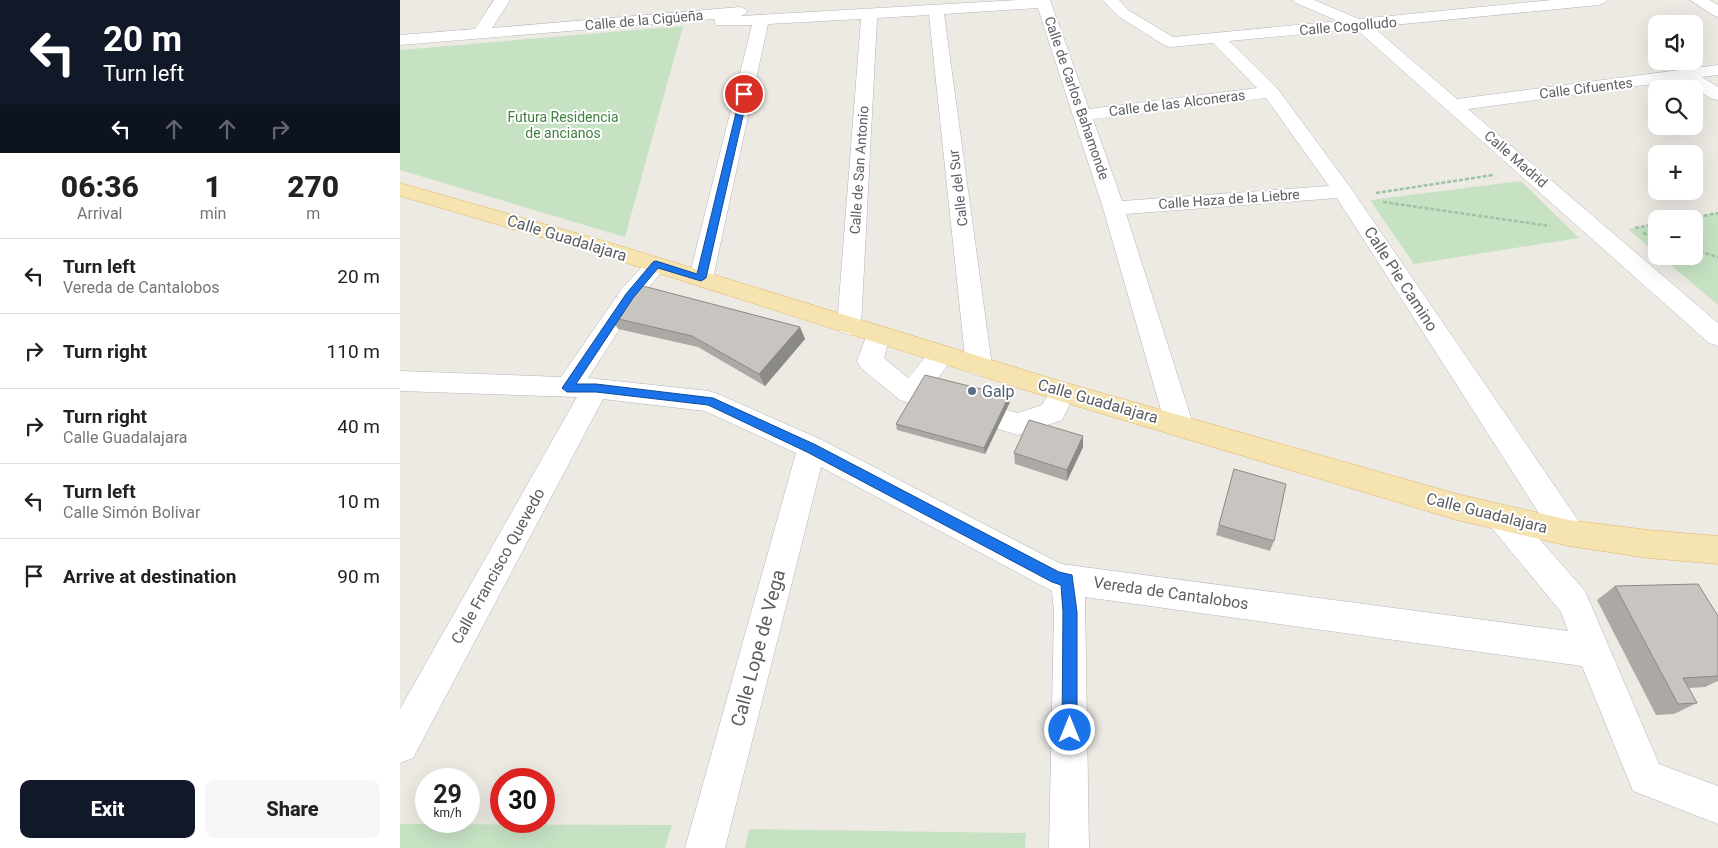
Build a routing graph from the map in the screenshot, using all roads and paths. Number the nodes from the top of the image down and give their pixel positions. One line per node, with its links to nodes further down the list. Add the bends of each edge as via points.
1 (502, 0): 17 (street)
2 (680, 0): 14 (street)
3 (889, 0): 8 (street, Calle de la Cigúeña)
4 (1111, 0): 18 (street, Calle Cogolludo, via 1123,13 1170,42)
5 (1301, 0): 16 (street, Calle Madrid)
6 (1599, 0): 9 (street, Calle Cogolludo)
7 (1698, 0): 11 (street)
8 (850, 2): 12 (street, Calle de la Cigúeña)
9 (1560, 2): 16 (street, Calle Cogolludo)
10 (936, 10): 13 (street, Calle de Carlos Bahamonde); 25 (street, Calle de Carlos Bahamonde, via 1044,3); 41 (street, Calle del Sur)
11 (1718, 12)
12 (722, 14): 14 (street, Calle de la Cigúeña); 15 (street, Calle de Carlos Bahamonde, via 722,22)
13 (869, 14): 15 (street, Calle de Carlos Bahamonde); 37 (street, Calle de San Antonio)
14 (674, 18): 17 (street, Calle de la Cigúeña)
15 (761, 20): 36 (street)
16 (1361, 25): 18 (street, Calle Cogolludo); 24 (street, Calle Madrid)
17 (480, 34): 19 (street, Calle de la Cigúeña)
18 (1217, 38): 22 (street, Calle Pie Camino)
19 (400, 40)
20 (1718, 70): 21 (street, Calle Cifuentes)
21 (1686, 74): 23 (street); 24 (street, Calle Cifuentes)
22 (1271, 92): 25 (street, Calle de las Alconeras); 28 (street, Calle Pie Camino)
23 (1718, 95)
24 (1454, 105): 26 (street, Calle Madrid)
25 (1084, 114): 29 (street, Calle de Carlos Bahamonde)
26 (1528, 170): 28 (path); 32 (street, Calle Madrid)
27 (400, 189): 35 (main road, Calle Guadalajara)
28 (1345, 194): 29 (street, Calle Haza de la Liebre); 32 (path); 49 (street, Calle Pie Camino)
29 (1114, 208): 46 (street, Calle de Carlos Bahamonde)
30 (1718, 213): 31 (path)
31 (1703, 216)
32 (1601, 234): 39 (street, Calle Madrid)
33 (1703, 253): 34 (path)
34 (1718, 257)
35 (656, 264): 36 (main road, Calle Guadalajara); 43 (street, Calle Francisco Quevedo, via 629,296)
36 (701, 278): 37 (main road, Calle Guadalajara)
37 (849, 326): 38 (main road, Calle Guadalajara)
38 (878, 335): 40 (main road, Calle Guadalajara); 45 (street, via 870,361)
39 (1718, 337)
40 (942, 355): 41 (main road, Calle Guadalajara); 45 (street, via 925,378)
41 (979, 366): 44 (main road, Calle Guadalajara)
42 (400, 381): 43 (street, Vereda de Cantalobos)
43 (582, 388): 47 (street, Vereda de Cantalobos, via 709,401); 53 (street, Calle Francisco Quevedo)
44 (1064, 392): 45 (street, via 1052,413 1018,424); 46 (main road, Calle Guadalajara)
45 (908, 393)
46 (1179, 424): 48 (main road, Calle Guadalajara)
47 (812, 448): 51 (street, Vereda de Cantalobos, via 1057,578); 55 (street, Calle Lope de Vega)
48 (1502, 518): 49 (main road, Calle Guadalajara); 52 (street, via 1573,602)
49 (1570, 533): 50 (main road, Calle Guadalajara)
50 (1718, 550)
51 (1067, 579): 52 (street, Vereda de Cantalobos); 56 (street, via 1070,612)
52 (1593, 651): 54 (street, via 1646,778)
53 (400, 745)
54 (1718, 805)
55 (705, 848)
56 (1069, 848)

